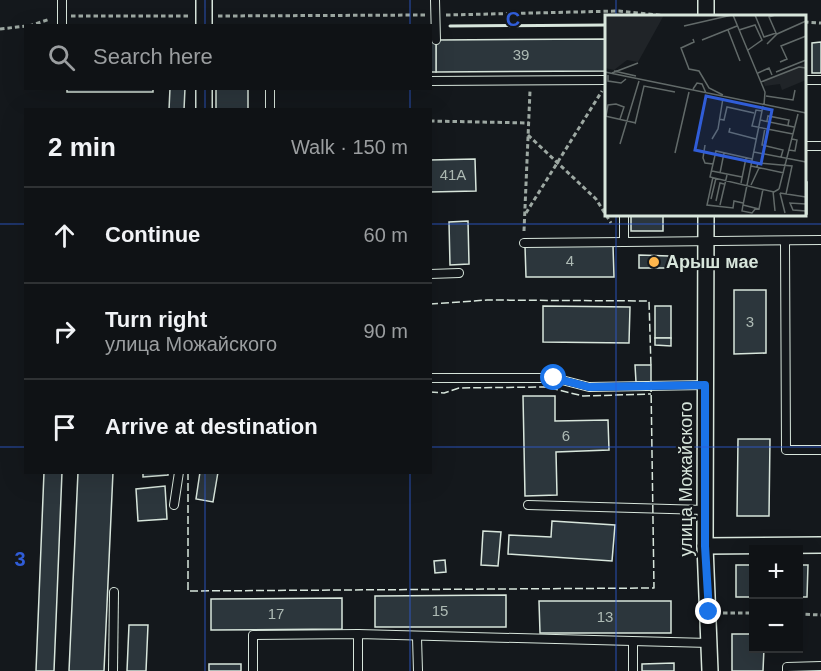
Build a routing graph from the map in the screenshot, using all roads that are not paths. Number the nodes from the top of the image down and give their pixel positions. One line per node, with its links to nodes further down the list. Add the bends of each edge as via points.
1 (62, 0): 5 (lane)
2 (204, 0): 4 (street)
3 (435, 0): 6 (lane)
4 (204, 21)
5 (62, 24)
6 (435, 40)
7 (434, 78): 8 (lane)
8 (605, 82)
9 (204, 90): 11 (street)
10 (270, 90): 12 (lane)
11 (204, 108)
12 (270, 108)
13 (624, 216): 18 (lane)
14 (706, 216): 16 (street, улица Можайского)
15 (821, 240): 17 (lane)
16 (705, 241): 17 (lane); 18 (lane); 23 (street, улица Можайского)
17 (785, 241): 24 (lane, via 786,450)
18 (624, 242): 19 (lane)
19 (524, 243)
20 (459, 273): 21 (lane)
21 (432, 274)
22 (432, 378): 23 (lane, via 554,378 589,387)
23 (705, 385): 28 (street, улица Можайского)
24 (821, 450)
25 (179, 474): 26 (lane)
26 (174, 505)
27 (528, 505): 28 (lane)
28 (705, 510): 30 (street, улица Можайского)
29 (821, 545): 30 (street)
30 (705, 546): 35 (street, улица Можайского)
31 (114, 592): 37 (lane)
32 (358, 634): 33 (lane); 38 (lane, via 253,635); 39 (lane)
33 (417, 637): 34 (lane); 40 (lane)
34 (633, 643): 35 (lane); 41 (lane)
35 (710, 643): 42 (street, улица Можайского)
36 (821, 666): 43 (lane, via 787,667)
37 (114, 671)
38 (253, 671)
39 (358, 671)
40 (417, 671)
41 (633, 671)
42 (710, 671)
43 (787, 671)

